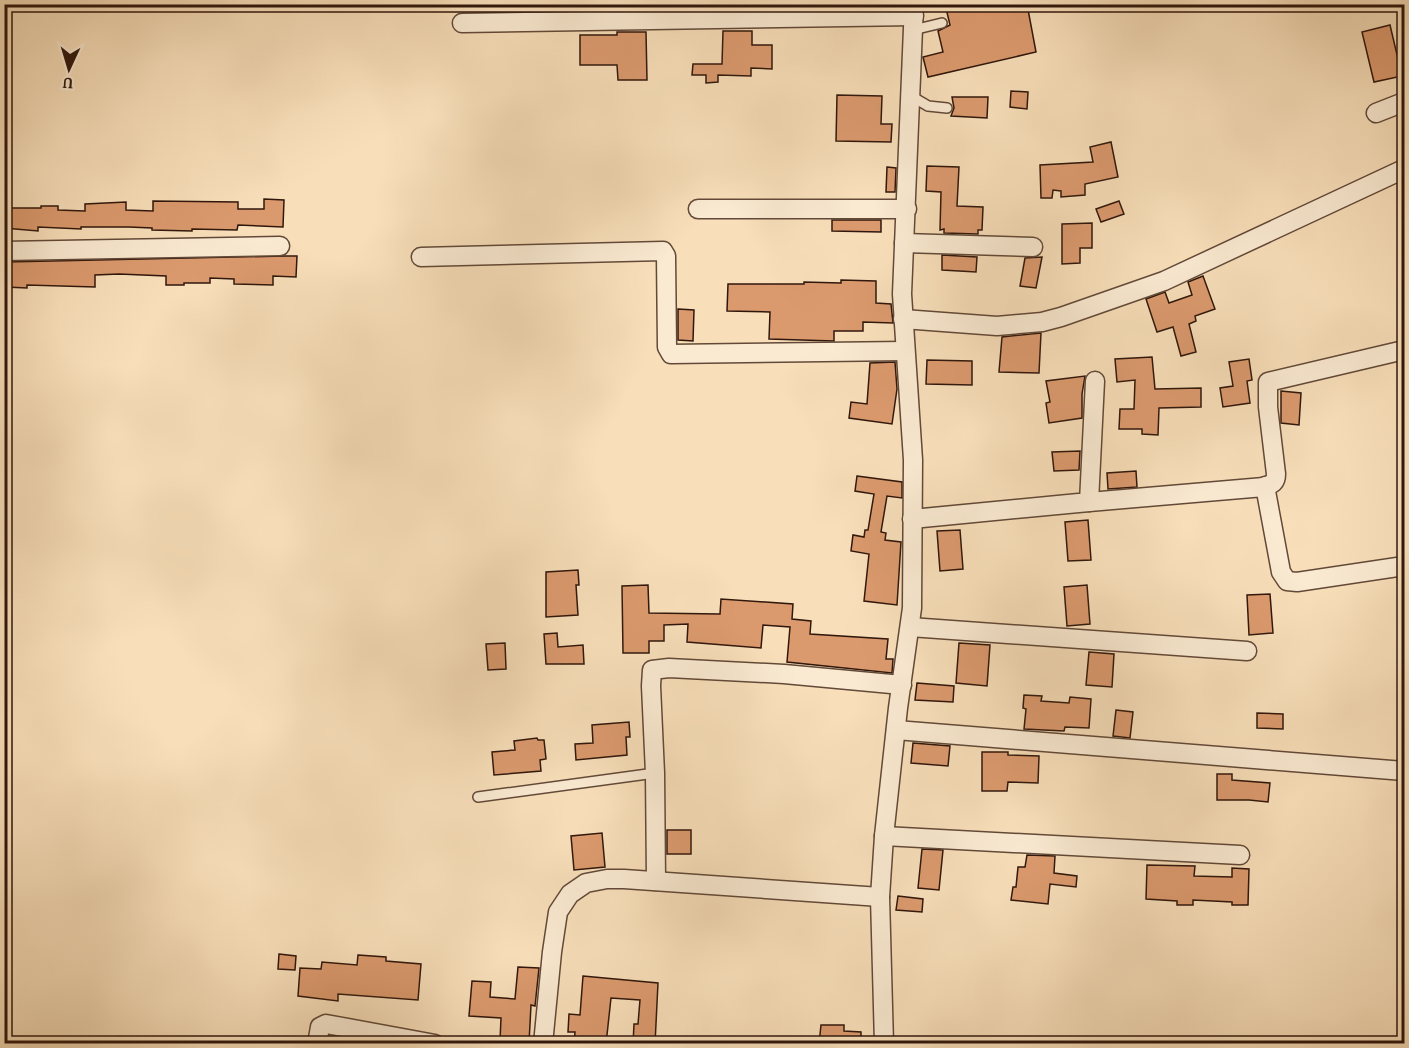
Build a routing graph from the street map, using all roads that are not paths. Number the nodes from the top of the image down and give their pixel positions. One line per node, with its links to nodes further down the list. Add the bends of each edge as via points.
1 (913, 17): 2 (street); 3 (lane); 4 (street)
2 (462, 23)
3 (942, 23)
4 (911, 96): 6 (lane, via 928,106); 10 (street)
5 (1404, 102): 7 (street)
6 (947, 108)
7 (1376, 113)
8 (1404, 169): 16 (street, via 1164,280 1061,317 998,326)
9 (698, 209): 10 (street)
10 (907, 209): 11 (street)
11 (904, 243): 13 (street); 16 (street)
12 (280, 246): 14 (street)
13 (1033, 247)
14 (4, 251)
15 (421, 257): 18 (street, via 663,251 666,347 671,354)
16 (903, 319): 18 (street)
17 (1404, 350): 20 (street, via 1268,382 1276,474 1275,481)
18 (905, 351): 22 (street)
19 (1095, 381): 21 (street)
20 (1265, 486): 21 (street); 23 (street, via 1281,572 1287,581)
21 (1089, 502): 22 (street)
22 (912, 519): 24 (street)
23 (1404, 566)
24 (910, 627): 25 (street); 26 (street)
25 (1247, 651)
26 (902, 685): 27 (street); 29 (street, via 784,674 652,670)
27 (896, 730): 28 (street); 31 (street)
28 (1404, 771)
29 (656, 773): 30 (lane); 33 (street)
30 (478, 796)
31 (884, 836): 32 (street); 34 (street)
32 (1240, 855)
33 (656, 881): 34 (street); 37 (street, via 595,880 564,900 553,944)
34 (880, 897): 38 (street)
35 (317, 1044): 36 (street, via 320,1027 326,1024)
36 (435, 1044)
37 (543, 1044)
38 (884, 1044)

